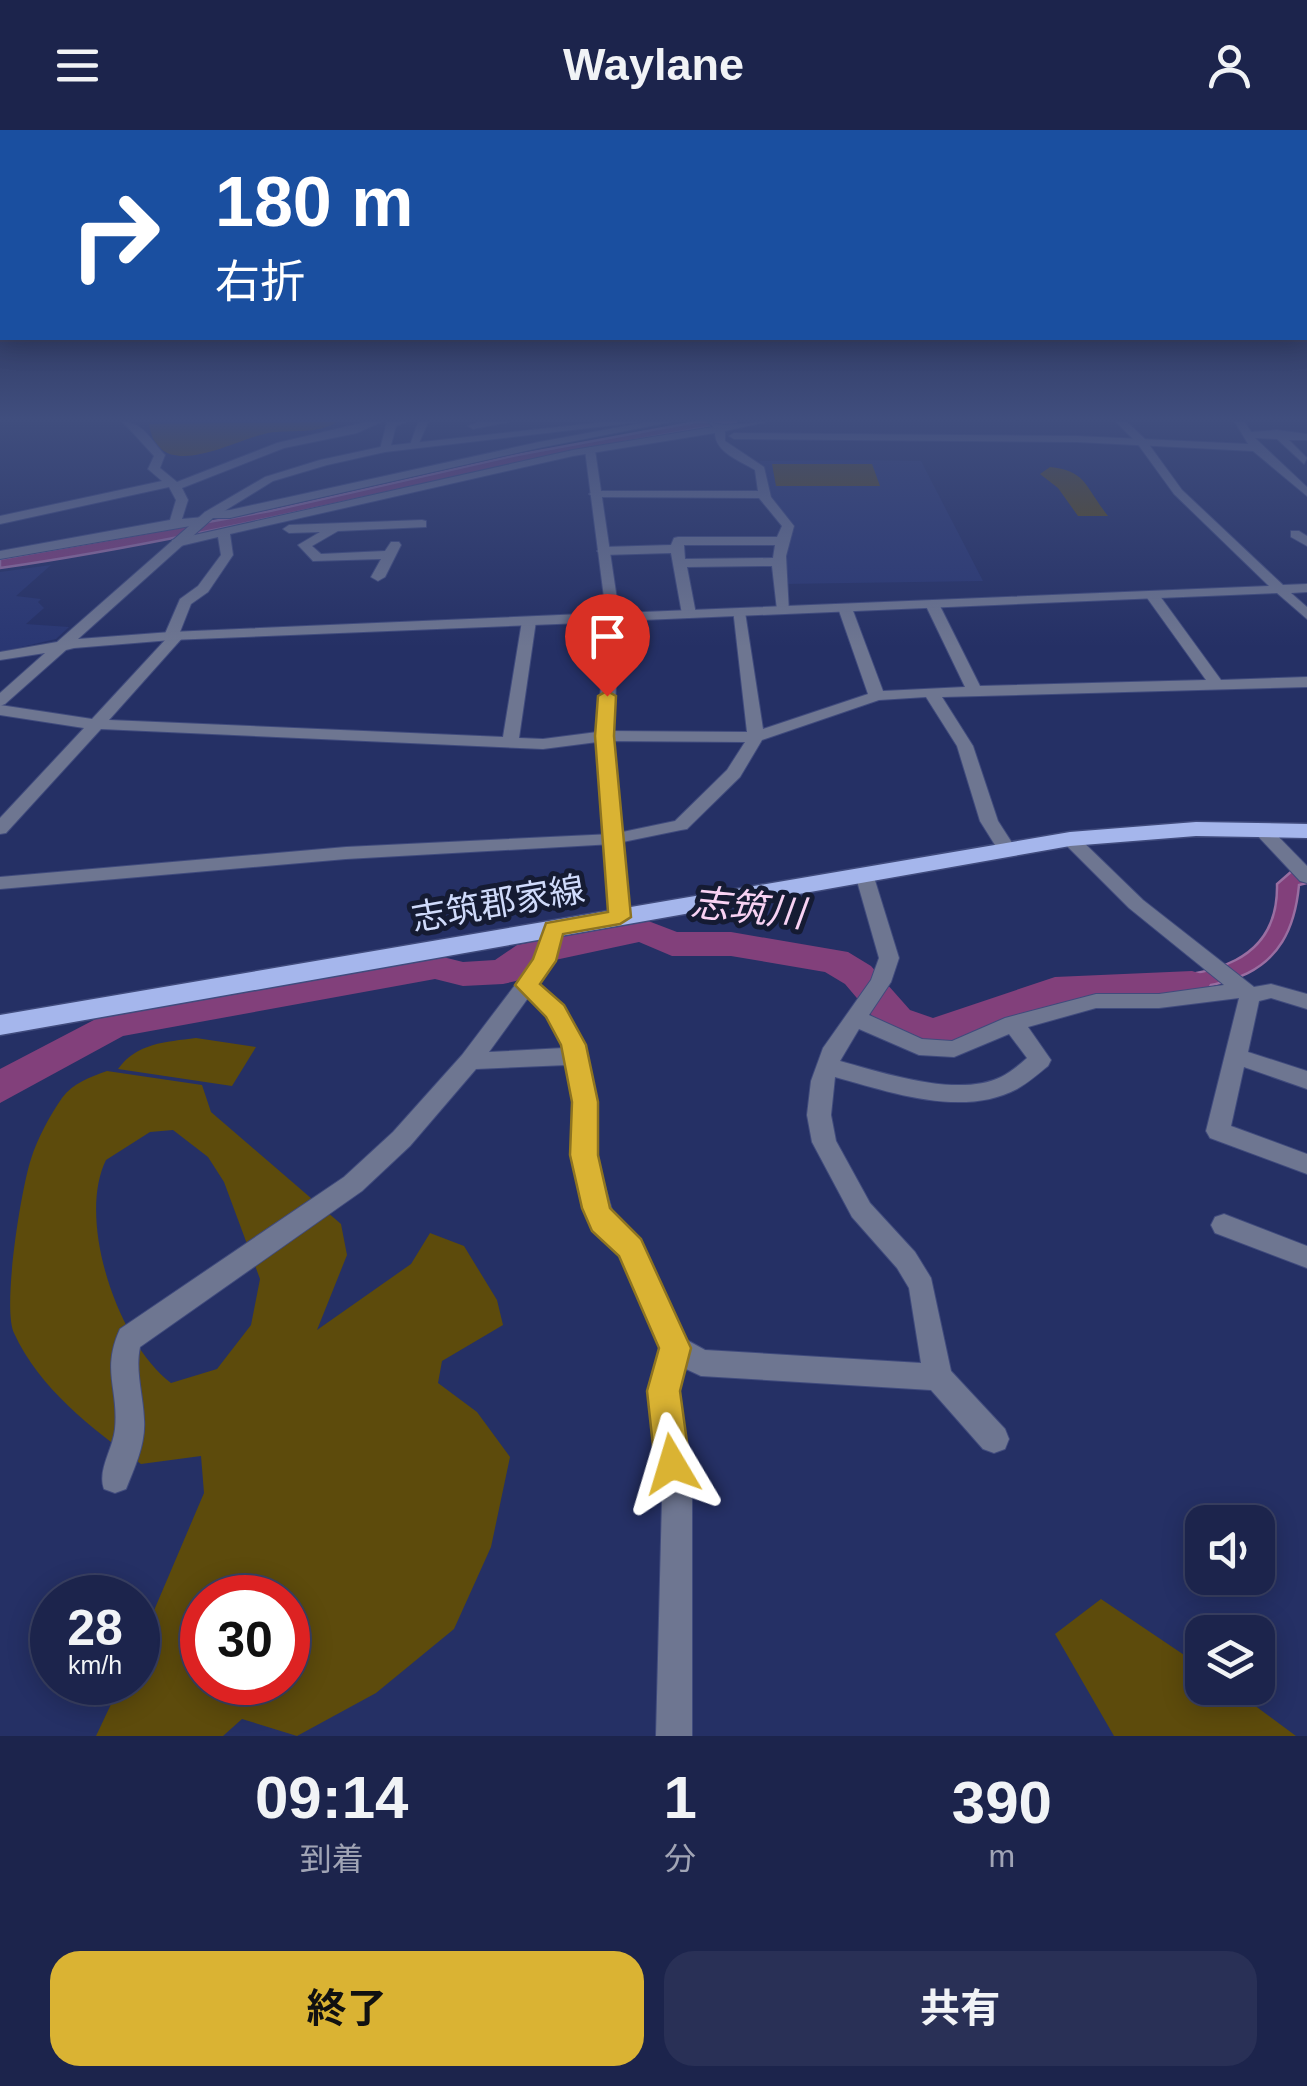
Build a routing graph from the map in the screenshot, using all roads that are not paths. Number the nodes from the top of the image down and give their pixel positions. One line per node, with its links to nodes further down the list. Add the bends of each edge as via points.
1 (114, 497): 11 (street)
2 (180, 497): 12 (street)
3 (240, 497): 10 (street)
4 (315, 497): 10 (street)
5 (386, 497): 9 (street)
6 (595, 497): 19 (street)
7 (765, 497): 18 (street, via 788,526)
8 (1183, 497): 26 (street)
9 (367, 502): 15 (street, via 361,514); 16 (street)
10 (206, 518): 12 (street); 17 (street)
11 (0, 520)
12 (175, 522): 20 (street)
13 (422, 524): 14 (street)
14 (404, 525): 15 (street); 21 (street)
15 (338, 527): 16 (street); 21 (street, via 304,545 318,558)
16 (227, 532): 17 (street); 36 (street, via 227,555 203,590 185,602)
17 (180, 540): 37 (street)
18 (780, 540): 22 (street, via 678,541); 23 (street)
19 (603, 552): 22 (street); 34 (street)
20 (0, 555)
21 (390, 555): 24 (street)
22 (678, 556): 23 (street); 32 (street)
23 (780, 562): 30 (street)
24 (378, 577)
25 (1307, 588): 26 (street)
26 (1278, 590): 27 (street); 33 (street)
27 (1152, 595): 28 (street); 40 (street)
28 (932, 604): 29 (street); 41 (street)
29 (845, 608): 30 (street); 43 (street)
30 (784, 610): 31 (street)
31 (738, 612): 32 (street); 48 (street)
32 (689, 614): 34 (street)
33 (1307, 616)
34 (613, 617): 35 (street); 47 (street)
35 (529, 621): 36 (street); 49 (street)
36 (174, 636): 37 (street); 46 (street)
37 (60, 646): 38 (street); 44 (street)
38 (0, 656)
39 (1306, 681): 40 (street)
40 (1215, 682): 41 (street)
41 (974, 690): 42 (street)
42 (931, 692): 43 (street); 55 (street, via 964,746)
43 (877, 696): 48 (street)
44 (0, 700)
45 (0, 710): 46 (street)
46 (96, 724): 49 (street); 50 (street)
47 (604, 736): 48 (street); 49 (street); 53 (street)
48 (756, 737): 53 (street, via 734,773 680,825)
49 (510, 743)
50 (0, 829)
51 (1262, 829): 52 (main road, 志筑郡家線); 54 (main road, 志筑郡家線); 56 (street)
52 (1307, 831)
53 (613, 839): 58 (street); 59 (street)
54 (1070, 839): 55 (main road, 志筑郡家線); 62 (street, via 1136,904)
55 (1008, 850): 57 (main road, 志筑郡家線)
56 (1301, 872)
57 (864, 874): 59 (main road, 志筑郡家線); 64 (street, via 889,958)
58 (0, 883)
59 (620, 917): 60 (main road, 志筑郡家線)
60 (553, 934): 61 (street); 66 (main road, 志筑郡家線)
61 (527, 985): 67 (street, via 555,1011); 69 (street)
62 (1242, 989): 63 (street); 65 (street, via 1160,1001 1096,1001); 68 (street)
63 (1307, 1002)
64 (860, 1012): 65 (street, via 918,1047 954,1049); 70 (street)
65 (1013, 1023): 70 (street, via 1040,1060 1004,1086 919,1090)
66 (0, 1025)
67 (576, 1056): 69 (street); 75 (street, via 596,1208 630,1248)
68 (1236, 1056): 71 (street); 72 (street, via 1218,1131)
69 (468, 1060): 78 (street, via 405,1136 353,1184 130,1338 124,1376 130,1425)
70 (828, 1066): 76 (street, via 819,1115 824,1142 860,1210 922,1286)
71 (1307, 1080)
72 (1307, 1164)
73 (1224, 1225): 74 (street)
74 (1307, 1257)
75 (675, 1348): 76 (street, via 701,1363); 79 (street, via 664,1391 677,1500)
76 (938, 1377): 77 (street)
77 (994, 1439)
78 (114, 1478)
79 (674, 1736)

